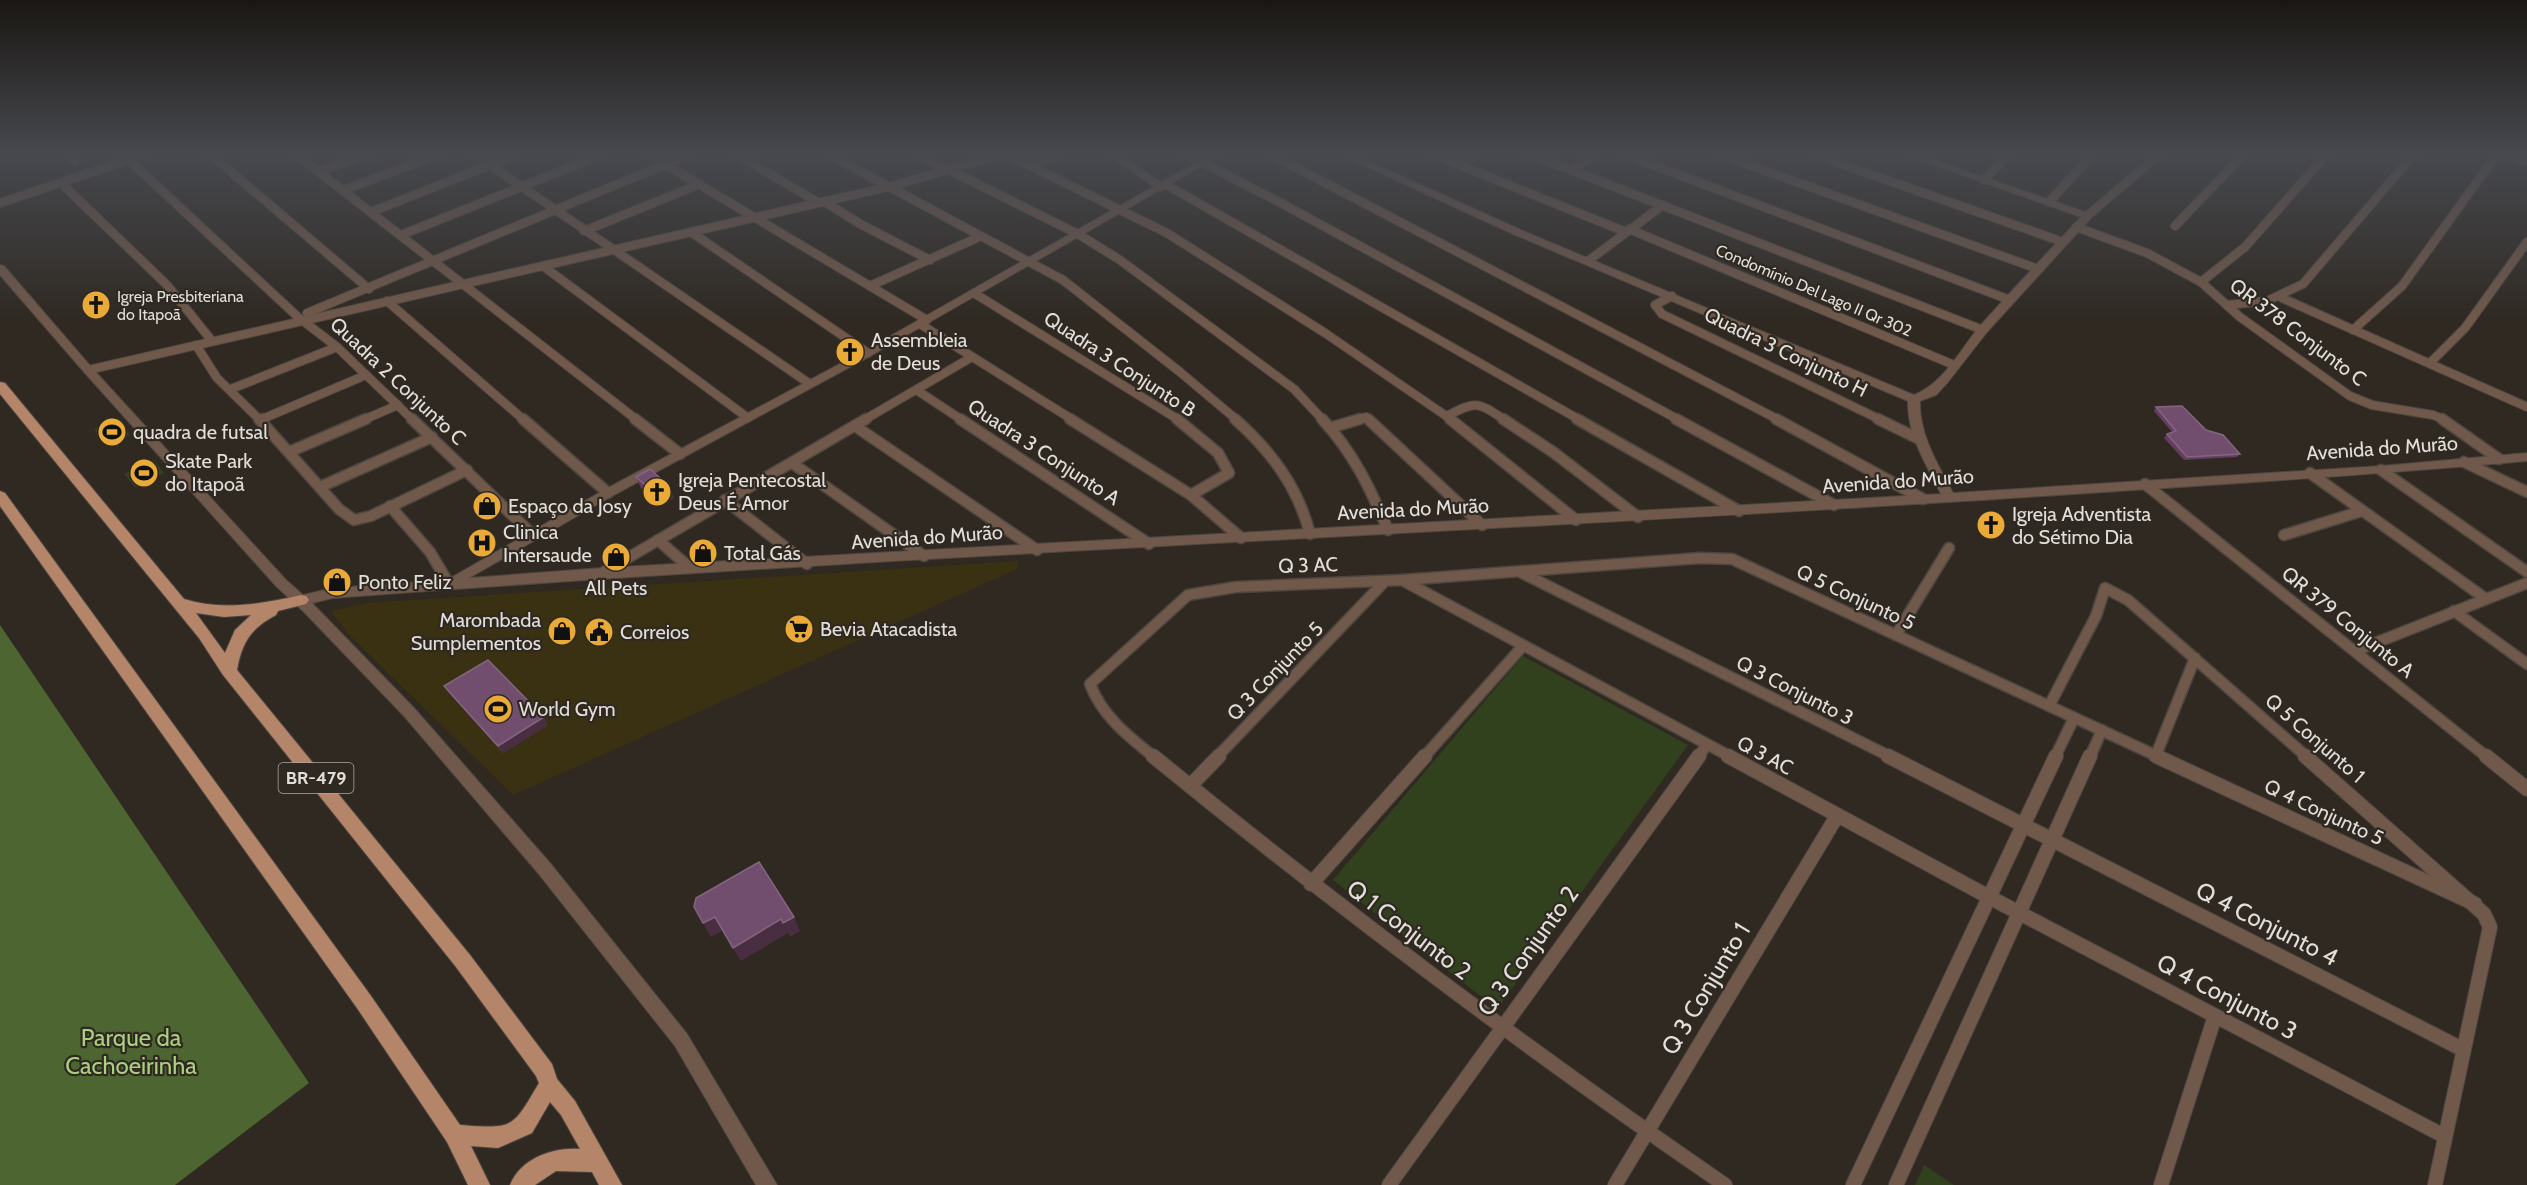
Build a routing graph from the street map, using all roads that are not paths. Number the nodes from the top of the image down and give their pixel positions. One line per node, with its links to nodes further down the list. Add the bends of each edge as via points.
1 (89, 209): 66 (street, via 167,285)
2 (183, 209): 62 (street, Quadra 2 Conjunto C)
3 (275, 209): 55 (street)
4 (368, 209): 31 (street)
5 (378, 209): 31 (street)
6 (467, 209): 40 (street)
7 (638, 209): 36 (street)
8 (739, 209): 33 (street)
9 (791, 209): 33 (street)
10 (835, 209): 45 (street)
11 (929, 209): 41 (street)
12 (1027, 209): 39 (street)
13 (1206, 209): 109 (street)
14 (1291, 209): 107 (street)
15 (1376, 209): 105 (street, via 1724,390)
16 (1470, 209): 48 (street)
17 (1572, 209): 37 (street, Condomínio Del Lago II Qr 302)
18 (1657, 209): 37 (street)
19 (1674, 209): 64 (street)
20 (1770, 209): 59 (street)
21 (1872, 209): 51 (street)
22 (1970, 209): 42 (street)
23 (2069, 209): 32 (street)
24 (2095, 209): 32 (street)
25 (2191, 209): 34 (street)
26 (2278, 209): 52 (street, via 2245,247)
27 (2368, 209): 58 (street, via 2317,271)
28 (2458, 209): 65 (street, via 2402,286)
29 (556, 210): 36 (street); 46 (street)
30 (1120, 210): 39 (street); 82 (street, via 1167,233 1265,294)
31 (371, 212): 40 (street)
32 (2087, 216): 35 (street)
33 (753, 218): 38 (street); 54 (street)
34 (2175, 226)
35 (2076, 227): 42 (street); 52 (street, QR 378 Conjunto C, via 2147,254)
36 (584, 231): 44 (street)
37 (1628, 231): 48 (street); 72 (street, Condomínio Del Lago II Qr 302)
38 (691, 232): 44 (street); 69 (street)
39 (1078, 234): 47 (street); 86 (street, via 1120,260 1266,367)
40 (401, 235): 46 (street)
41 (979, 237): 45 (street); 47 (street)
42 (2063, 242): 51 (street)
43 (2527, 242): 71 (street, via 2465,328)
44 (610, 249): 49 (street); 75 (street)
45 (930, 260): 54 (street)
46 (434, 261): 53 (street); 55 (street)
47 (1029, 261): 56 (street); 115 (street, via 1071,286 1208,394 1276,465 1293,489 1309,522)
48 (1588, 261): 57 (street)
49 (543, 266): 53 (street); 83 (street)
50 (0, 268): 73 (street)
51 (2038, 269): 59 (street)
52 (2201, 282): 61 (street, QR 378 Conjunto C)
53 (464, 284): 60 (street); 90 (street)
54 (870, 286): 63 (street)
55 (369, 289): 62 (street)
56 (974, 293): 63 (street); 102 (street, Quadra 3 Conjunto B, via 1185,424 1228,467 1229,473)
57 (1672, 296): 79 (street); 88 (street, Quadra 3 Conjunto H, via 1655,305 1662,314)
58 (2282, 298): 61 (street); 65 (street, QR 378 Conjunto C)
59 (2010, 300): 64 (street)
60 (387, 301): 62 (street); 101 (street)
61 (2227, 305): 92 (street, QR 378 Conjunto C, via 2350,396 2372,405 2450,422)
62 (301, 318): 66 (street); 68 (street, Quadra 2 Conjunto C)
63 (923, 322): 69 (street); 70 (street)
64 (1983, 330): 72 (street)
65 (2353, 330): 71 (street, QR 378 Conjunto C)
66 (212, 341): 67 (street)
67 (196, 345): 73 (street); 77 (street, via 208,367)
68 (337, 347): 74 (street, Quadra 2 Conjunto C); 77 (street)
69 (868, 353): 75 (street)
70 (972, 357): 78 (street); 102 (street)
71 (2430, 363): 80 (street, QR 378 Conjunto C)
72 (1954, 365): 79 (street, via 1932,392)
73 (88, 370): 134 (street, via 281,583)
74 (366, 375): 81 (street, Quadra 2 Conjunto C); 84 (street)
75 (810, 384): 83 (street)
76 (0, 386): 135 (main road, BR-479)
77 (231, 389): 84 (street)
78 (918, 391): 85 (street); 120 (street, Quadra 3 Conjunto A)
79 (1914, 399): 88 (street)
80 (2526, 404)
81 (398, 405): 87 (street, Quadra 2 Conjunto C); 89 (street)
82 (1448, 416): 111 (street, via 1472,403 1481,404 1553,452); 112 (street)
83 (748, 418): 90 (street)
84 (260, 420): 89 (street)
85 (855, 426): 94 (street); 122 (street)
86 (1333, 427): 113 (street, via 1365,417); 114 (street, via 1367,480)
87 (432, 437): 95 (street, Quadra 2 Conjunto C); 99 (street)
88 (1921, 440): 104 (street)
89 (289, 452): 99 (street)
90 (680, 454): 101 (street)
91 (2527, 457): 92 (street, Avenida do Murão)
92 (2499, 459): 93 (street, Avenida do Murão)
93 (2464, 462): 96 (street, Avenida do Murão); 100 (street)
94 (792, 463): 106 (street); 123 (street)
95 (467, 470): 108 (street); 116 (street, Quadra 2 Conjunto C)
96 (2381, 470): 97 (street, Avenida do Murão); 126 (street)
97 (2310, 473): 98 (street, Avenida do Murão); 110 (street)
98 (2145, 484): 104 (street, Avenida do Murão); 140 (street, QR 379 Conjunto A)
99 (320, 486): 108 (street, via 354,520)
100 (2527, 492)
101 (608, 493): 116 (street)
102 (1191, 495): 118 (street)
103 (0, 496): 164 (main road, via 357,992)
104 (1949, 498): 105 (street, Avenida do Murão)
105 (1923, 499): 107 (street, Avenida do Murão)
106 (725, 500): 119 (street); 124 (street)
107 (1834, 505): 109 (street, Avenida do Murão)
108 (390, 506): 131 (street, via 443,569)
109 (1739, 511): 111 (street, Avenida do Murão)
110 (2362, 511): 117 (street); 133 (street)
111 (1638, 517): 112 (street, Avenida do Murão)
112 (1576, 520): 113 (street, Avenida do Murão)
113 (1482, 525): 114 (street, Avenida do Murão)
114 (1388, 530): 115 (street, Avenida do Murão)
115 (1310, 534): 118 (street, Avenida do Murão)
116 (533, 535): 131 (street)
117 (2284, 535)
118 (1241, 538): 120 (street, Avenida do Murão)
119 (658, 540): 125 (street); 127 (street)
120 (1149, 544): 122 (street, Avenida do Murão)
121 (1950, 548): 138 (street)
122 (1037, 550): 123 (street, Avenida do Murão)
123 (924, 556): 124 (street, Avenida do Murão)
124 (807, 564): 125 (street, Avenida do Murão)
125 (690, 568): 127 (street, Avenida do Murão)
126 (2527, 572)
127 (602, 573): 131 (street, Avenida do Murão)
128 (1522, 573): 129 (street, Q 5 Conjunto 5); 138 (street, Q 5 Conjunto 5, via 1700,558 1732,559); 153 (street, Q 3 Conjunto 3)
129 (1402, 580): 130 (street, Q 3 AC); 139 (street, Q 3 AC)
130 (1385, 581): 144 (street, Q 3 AC, via 1236,587 1188,595); 150 (street, Q 3 Conjunto 5)
131 (449, 584): 134 (street, Avenida do Murão, via 333,593)
132 (2527, 584): 133 (street)
133 (2486, 599): 137 (street)
134 (301, 600): 136 (main road); 170 (street, via 409,712 544,868 681,1040)
135 (177, 602): 136 (main road, via 216,612); 143 (main road, BR-479)
136 (284, 604): 143 (main road, via 242,629)
137 (2454, 611): 140 (street); 142 (street)
138 (1896, 635): 145 (street, Q 5 Conjunto 5)
139 (1522, 647): 148 (street, Q 3 AC); 155 (street)
140 (2355, 651): 151 (street, QR 379 Conjunto A)
141 (2195, 658): 145 (street, Q 5 Conjunto 1, via 2128,600 2105,588 2096,616); 149 (street); 157 (street, Q 5 Conjunto 1)
142 (2527, 664)
143 (229, 671): 162 (main road, BR-479, via 463,961 545,1071)
144 (1090, 684): 150 (street, Q 1 Conjunto 2, via 1094,695 1130,737)
145 (2049, 706): 146 (street, Q 5 Conjunto 5)
146 (2074, 718): 147 (street, Q 5 Conjunto 5); 153 (street)
147 (2102, 730): 149 (street, Q 5 Conjunto 5); 154 (street)
148 (1706, 746): 152 (street, Q 3 AC); 160 (street, Q 3 Conjunto 2)
149 (2156, 755): 157 (street, Q 4 Conjunto 5)
150 (1191, 785): 155 (street, Q 1 Conjunto 2)
151 (2527, 789)
152 (1837, 816): 156 (street, Q 3 AC); 163 (street, Q 3 Conjunto 1)
153 (2024, 826): 154 (street, Q 3 Conjunto 3); 156 (street)
154 (2052, 838): 158 (street); 161 (street, Q 4 Conjunto 4)
155 (1311, 884): 160 (street, Q 1 Conjunto 2)
156 (1989, 897): 158 (street, Q 4 Conjunto 3); 174 (street)
157 (2475, 904): 161 (street, Q 5 Conjunto 1, via 2490,927)
158 (2019, 911): 159 (street, Q 4 Conjunto 3); 175 (street)
159 (2216, 1016): 165 (street, Q 4 Conjunto 3); 176 (street)
160 (1501, 1027): 163 (street, Q 1 Conjunto 2); 171 (street, Q 3 Conjunto 2)
161 (2462, 1049): 165 (street)
162 (549, 1084): 164 (main road, via 525,1126 498,1138); 166 (main road, BR-479, via 568,1108)
163 (1647, 1131): 172 (street, Q 3 Conjunto 1); 173 (street, Q 1 Conjunto 2)
164 (454, 1135): 167 (main road)
165 (2444, 1136): 177 (street)
166 (599, 1162): 168 (main road, via 572,1158 547,1162); 169 (main road, BR-479)
167 (479, 1185)
168 (521, 1185)
169 (610, 1185)
170 (767, 1185)
171 (1389, 1185)
172 (1615, 1185)
173 (1725, 1185)
174 (1853, 1185)
175 (1896, 1185)
176 (2161, 1185)
177 (2434, 1185)

